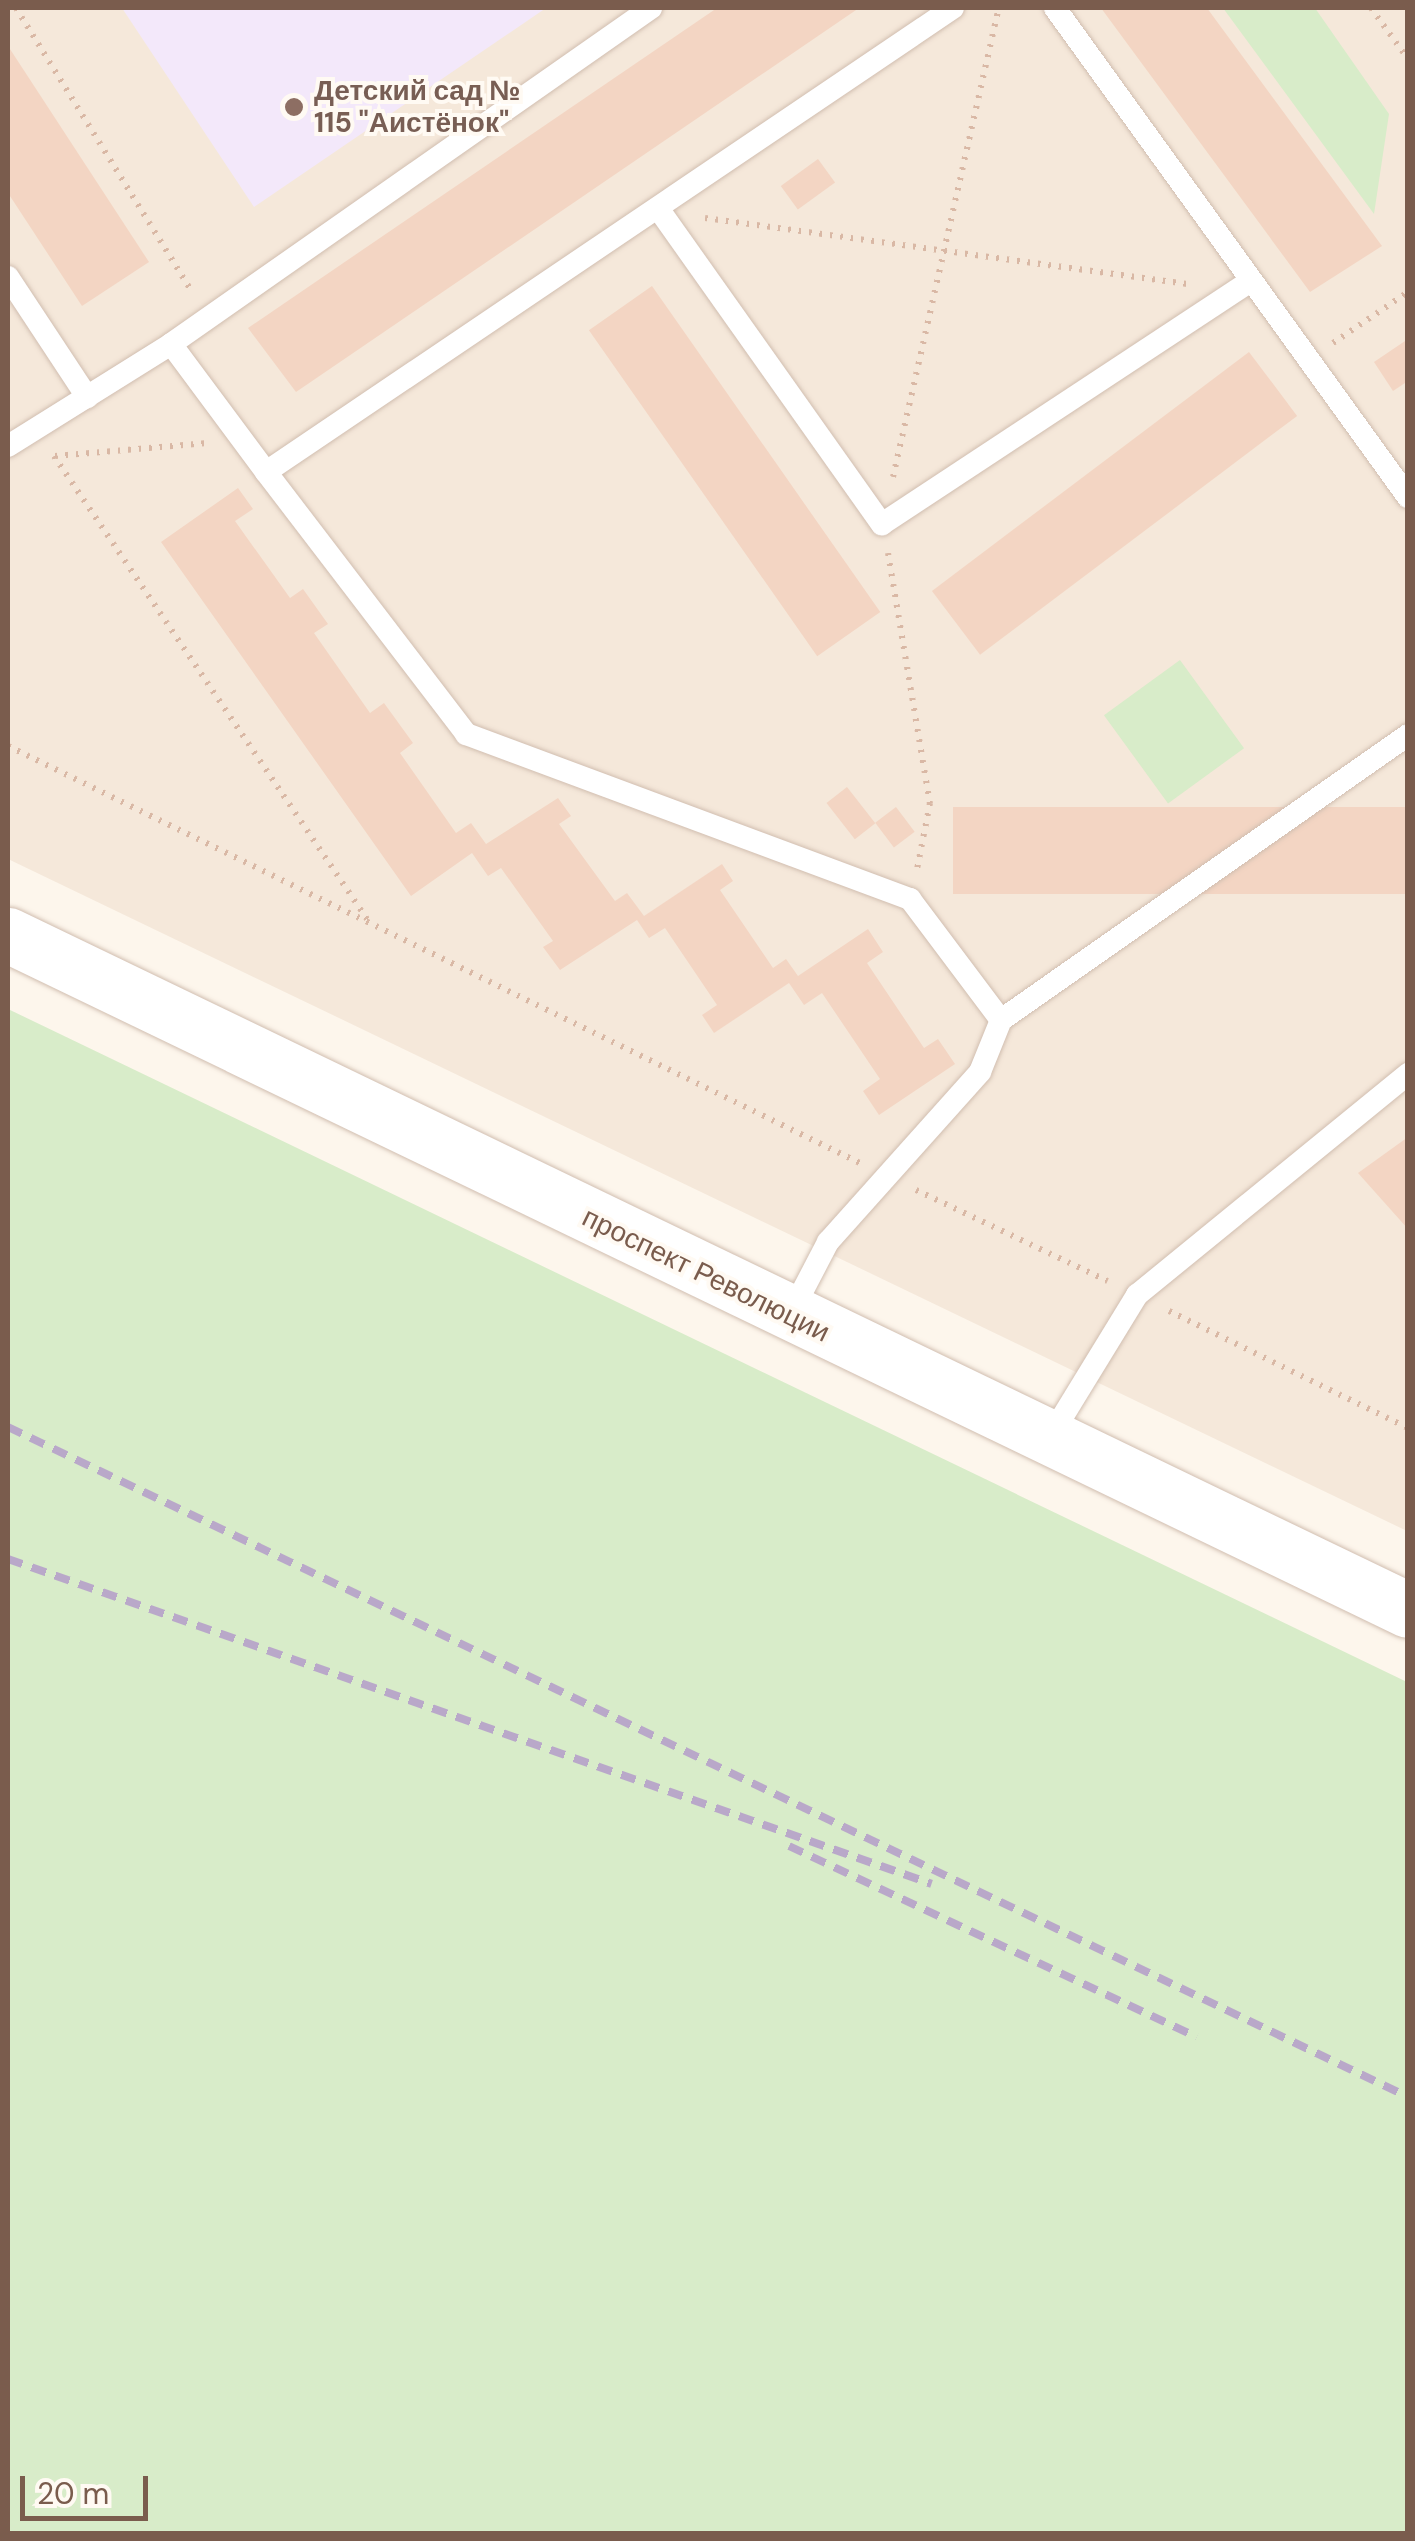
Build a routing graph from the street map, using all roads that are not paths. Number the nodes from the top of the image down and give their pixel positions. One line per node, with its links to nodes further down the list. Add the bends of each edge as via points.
1 (651, 8): 7 (lane)
2 (952, 8): 4 (lane)
3 (1055, 8): 6 (lane)
4 (660, 211): 6 (lane, via 882,524); 10 (lane)
5 (8, 277): 8 (lane)
6 (1243, 286): 11 (lane)
7 (172, 344): 8 (lane); 10 (lane)
8 (87, 396): 9 (lane)
9 (8, 446)
10 (266, 472): 14 (lane, via 466,734 910,899)
11 (1408, 497)
12 (1408, 735): 14 (lane)
13 (8, 934): 16 (main road, проспект Революции)
14 (1001, 1020): 16 (lane, via 980,1072 828,1242)
15 (1408, 1074): 17 (lane, via 1138,1295)
16 (790, 1315): 17 (main road, проспект Революции)
17 (1048, 1440): 18 (main road, проспект Революции)
18 (1408, 1610)

